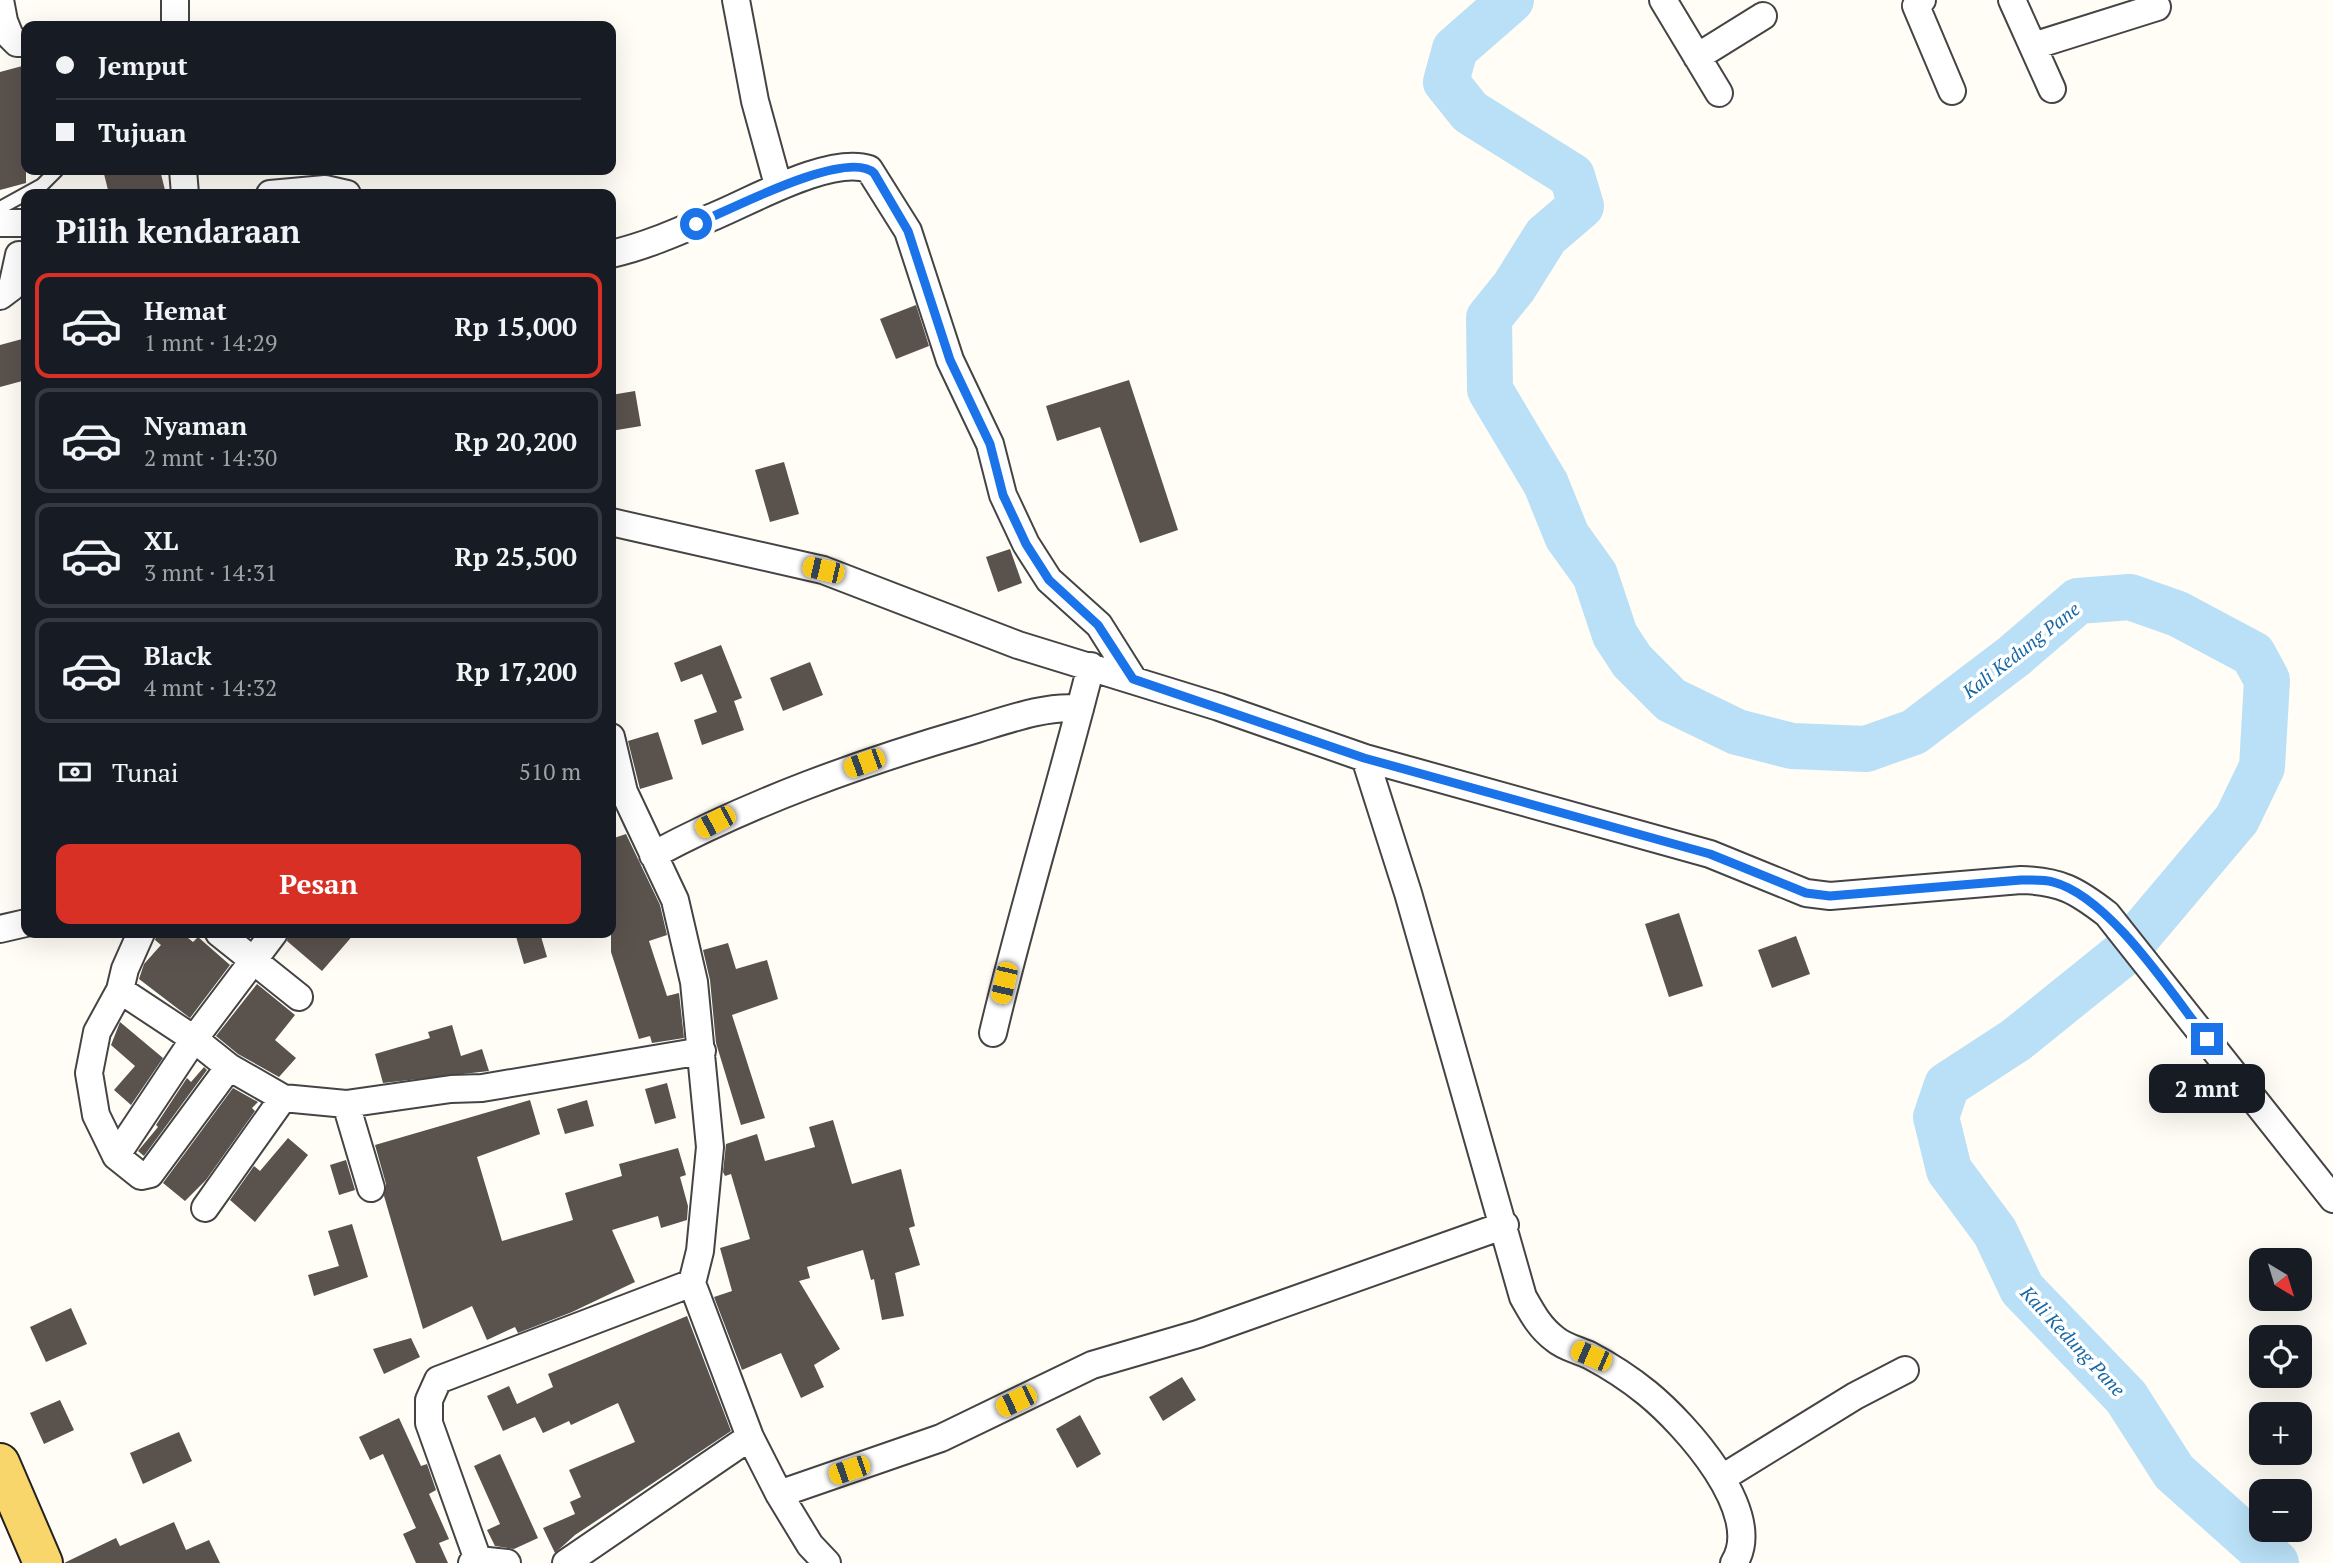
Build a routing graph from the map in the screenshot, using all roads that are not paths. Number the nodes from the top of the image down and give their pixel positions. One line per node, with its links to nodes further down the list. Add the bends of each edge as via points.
1 (0, 0): 10 (street, via 10,36)
2 (175, 0): 9 (street)
3 (736, 0): 17 (street, via 755,101)
4 (1663, 0): 12 (street)
5 (1922, 0): 14 (street, via 1916,6)
6 (2012, 0): 11 (street)
7 (2157, 7): 11 (street)
8 (1763, 16): 12 (street)
9 (175, 21)
10 (21, 43)
11 (2032, 46): 13 (street)
12 (1697, 57): 15 (street)
13 (2052, 89)
14 (1952, 91)
15 (1719, 93)
16 (52, 175): 18 (lane)
17 (778, 185): 23 (street, via 719,214); 28 (street, via 834,170 865,167 874,173 908,231 950,360 990,444 1003,495 1026,544 1049,580 1098,625)
18 (35, 189)
19 (21, 196): 20 (lane)
20 (0, 208)
21 (0, 223): 22 (street)
22 (21, 223)
23 (616, 252)
24 (15, 255): 25 (street, via 12,288)
25 (0, 296)
26 (616, 523): 27 (street, via 823,570 1018,645)
27 (1093, 667): 28 (street); 29 (street)
28 (1127, 677): 30 (street)
29 (1080, 709): 32 (street, via 1016,718 886,755 776,795); 41 (street, via 1022,908)
30 (1364, 758): 49 (street, via 1710,854 1818,895 2021,880 2052,881 2080,893 2107,914); 51 (street)
31 (616, 763): 32 (street)
32 (653, 855): 43 (street, via 675,900 685,937)
33 (21, 924): 34 (street)
34 (0, 929)
35 (139, 938): 39 (street)
36 (225, 938): 38 (street)
37 (270, 938): 38 (street)
38 (254, 961): 40 (street); 42 (street)
39 (120, 990): 42 (street); 47 (street, via 97,1032 89,1073 96,1115)
40 (299, 997)
41 (993, 1033)
42 (194, 1039): 44 (street); 47 (street)
43 (702, 1051): 46 (street, via 482,1088); 52 (street, via 710,1147 700,1251)
44 (229, 1067): 45 (street); 47 (street, via 150,1174 141,1176)
45 (283, 1098): 46 (street); 50 (street)
46 (346, 1104): 48 (street)
47 (116, 1156)
48 (371, 1188)
49 (2333, 1199)
50 (205, 1208)
51 (1505, 1226): 56 (street, via 1523,1297 1536,1321 1557,1341 1591,1356 1647,1393); 57 (street, via 1198,1334 1091,1365 941,1438)
52 (692, 1283): 54 (street); 58 (street, via 438,1380 429,1400 429,1423)
53 (1905, 1370): 56 (street)
54 (750, 1437): 57 (street); 61 (street)
55 (0, 1463): 59 (main road)
56 (1722, 1478): 63 (street, via 1742,1525 1743,1540)
57 (779, 1494): 62 (street, via 810,1545)
58 (475, 1561): 60 (street)
59 (43, 1563)
60 (507, 1563)
61 (566, 1563)
62 (827, 1563)
63 (1734, 1563)

